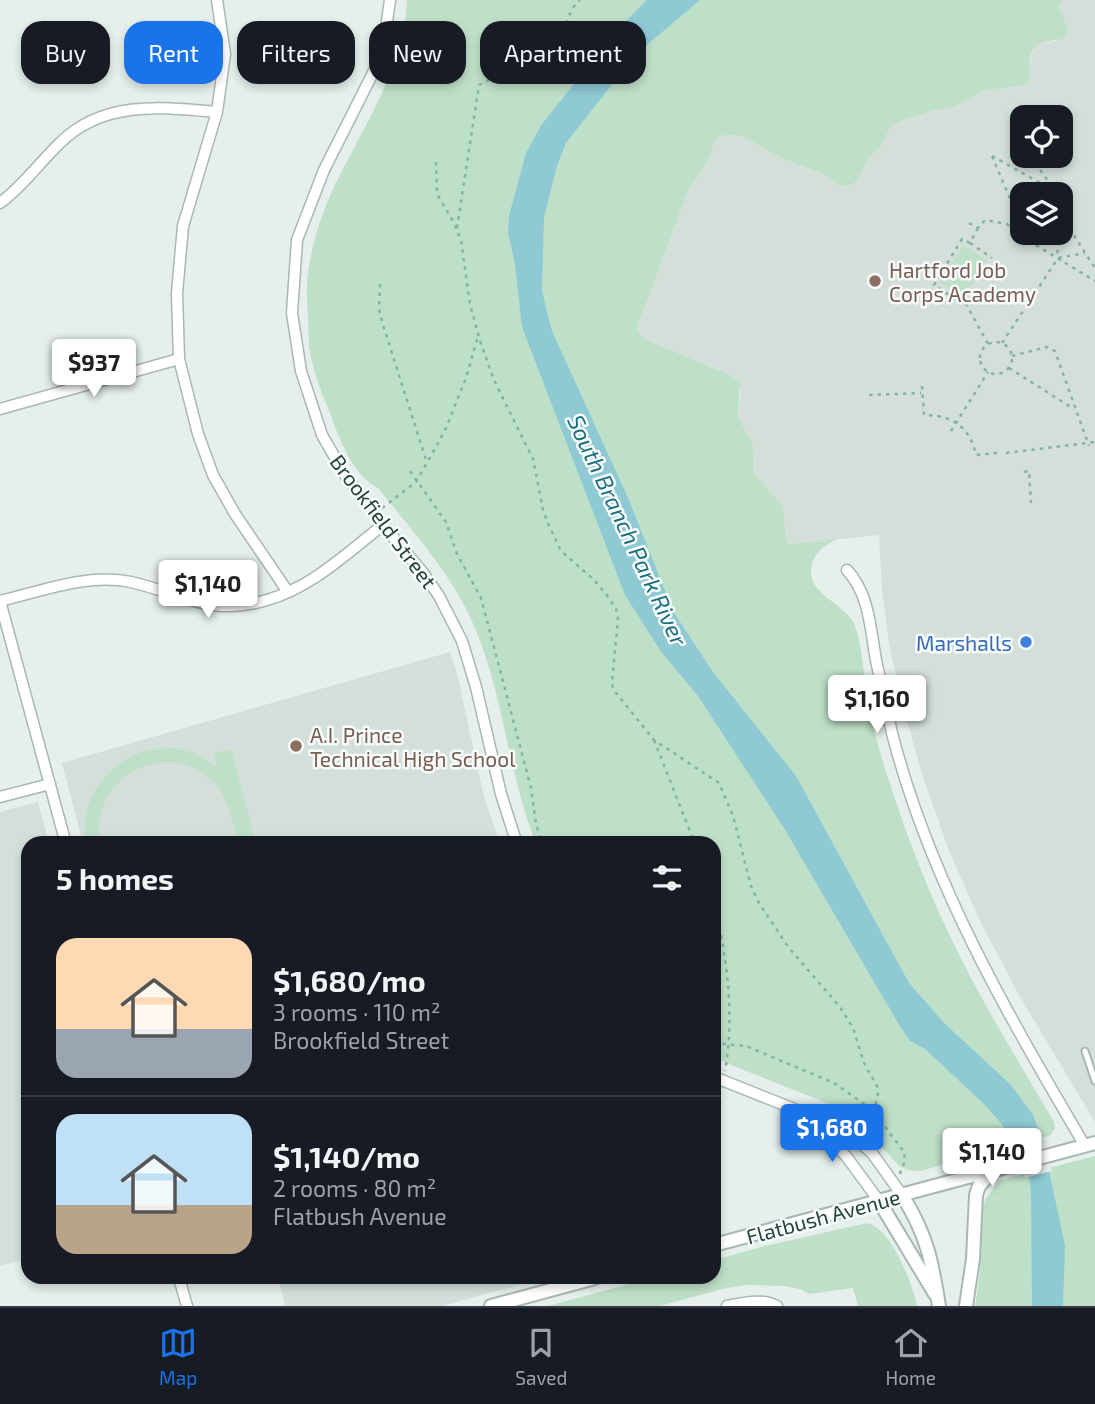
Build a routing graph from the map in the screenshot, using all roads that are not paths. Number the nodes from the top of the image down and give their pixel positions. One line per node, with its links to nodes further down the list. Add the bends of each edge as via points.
1 (217, 0): 3 (street, via 225,54)
2 (390, 0): 7 (street, Brookfield Street, via 377,65 324,170 297,240 292,313 301,371 322,435)
3 (217, 112): 4 (street, via 136,108 84,123); 5 (street, via 183,226 177,293)
4 (0, 203)
5 (179, 359): 6 (street); 9 (street, via 213,475)
6 (0, 409)
7 (383, 525): 9 (street, via 304,585); 14 (street, Brookfield Street, via 439,596 462,641)
8 (847, 570): 19 (street, via 866,602 892,732 940,873 1001,1000)
9 (288, 592): 10 (street, via 269,600 222,607 186,601 131,582 89,579)
10 (0, 601): 11 (street)
11 (50, 784): 12 (street); 13 (street)
12 (0, 797)
13 (64, 836)
14 (514, 836)
15 (1085, 1051): 17 (lane)
16 (721, 1080): 18 (street)
17 (1095, 1081)
18 (802, 1113): 21 (street, via 835,1124 859,1140); 22 (street, via 846,1156)
19 (1090, 1145): 20 (street, Flatbush Avenue)
20 (994, 1171): 21 (street, Flatbush Avenue); 31 (street, via 975,1195)
21 (902, 1195): 22 (street, Flatbush Avenue); 26 (street, via 930,1252)
22 (879, 1201): 23 (street, Flatbush Avenue); 26 (street)
23 (721, 1243)
24 (181, 1284): 27 (street)
25 (573, 1284): 28 (street)
26 (939, 1303)
27 (187, 1306)
28 (492, 1306)
29 (727, 1306): 30 (street, via 758,1301)
30 (777, 1306)
31 (966, 1306)

